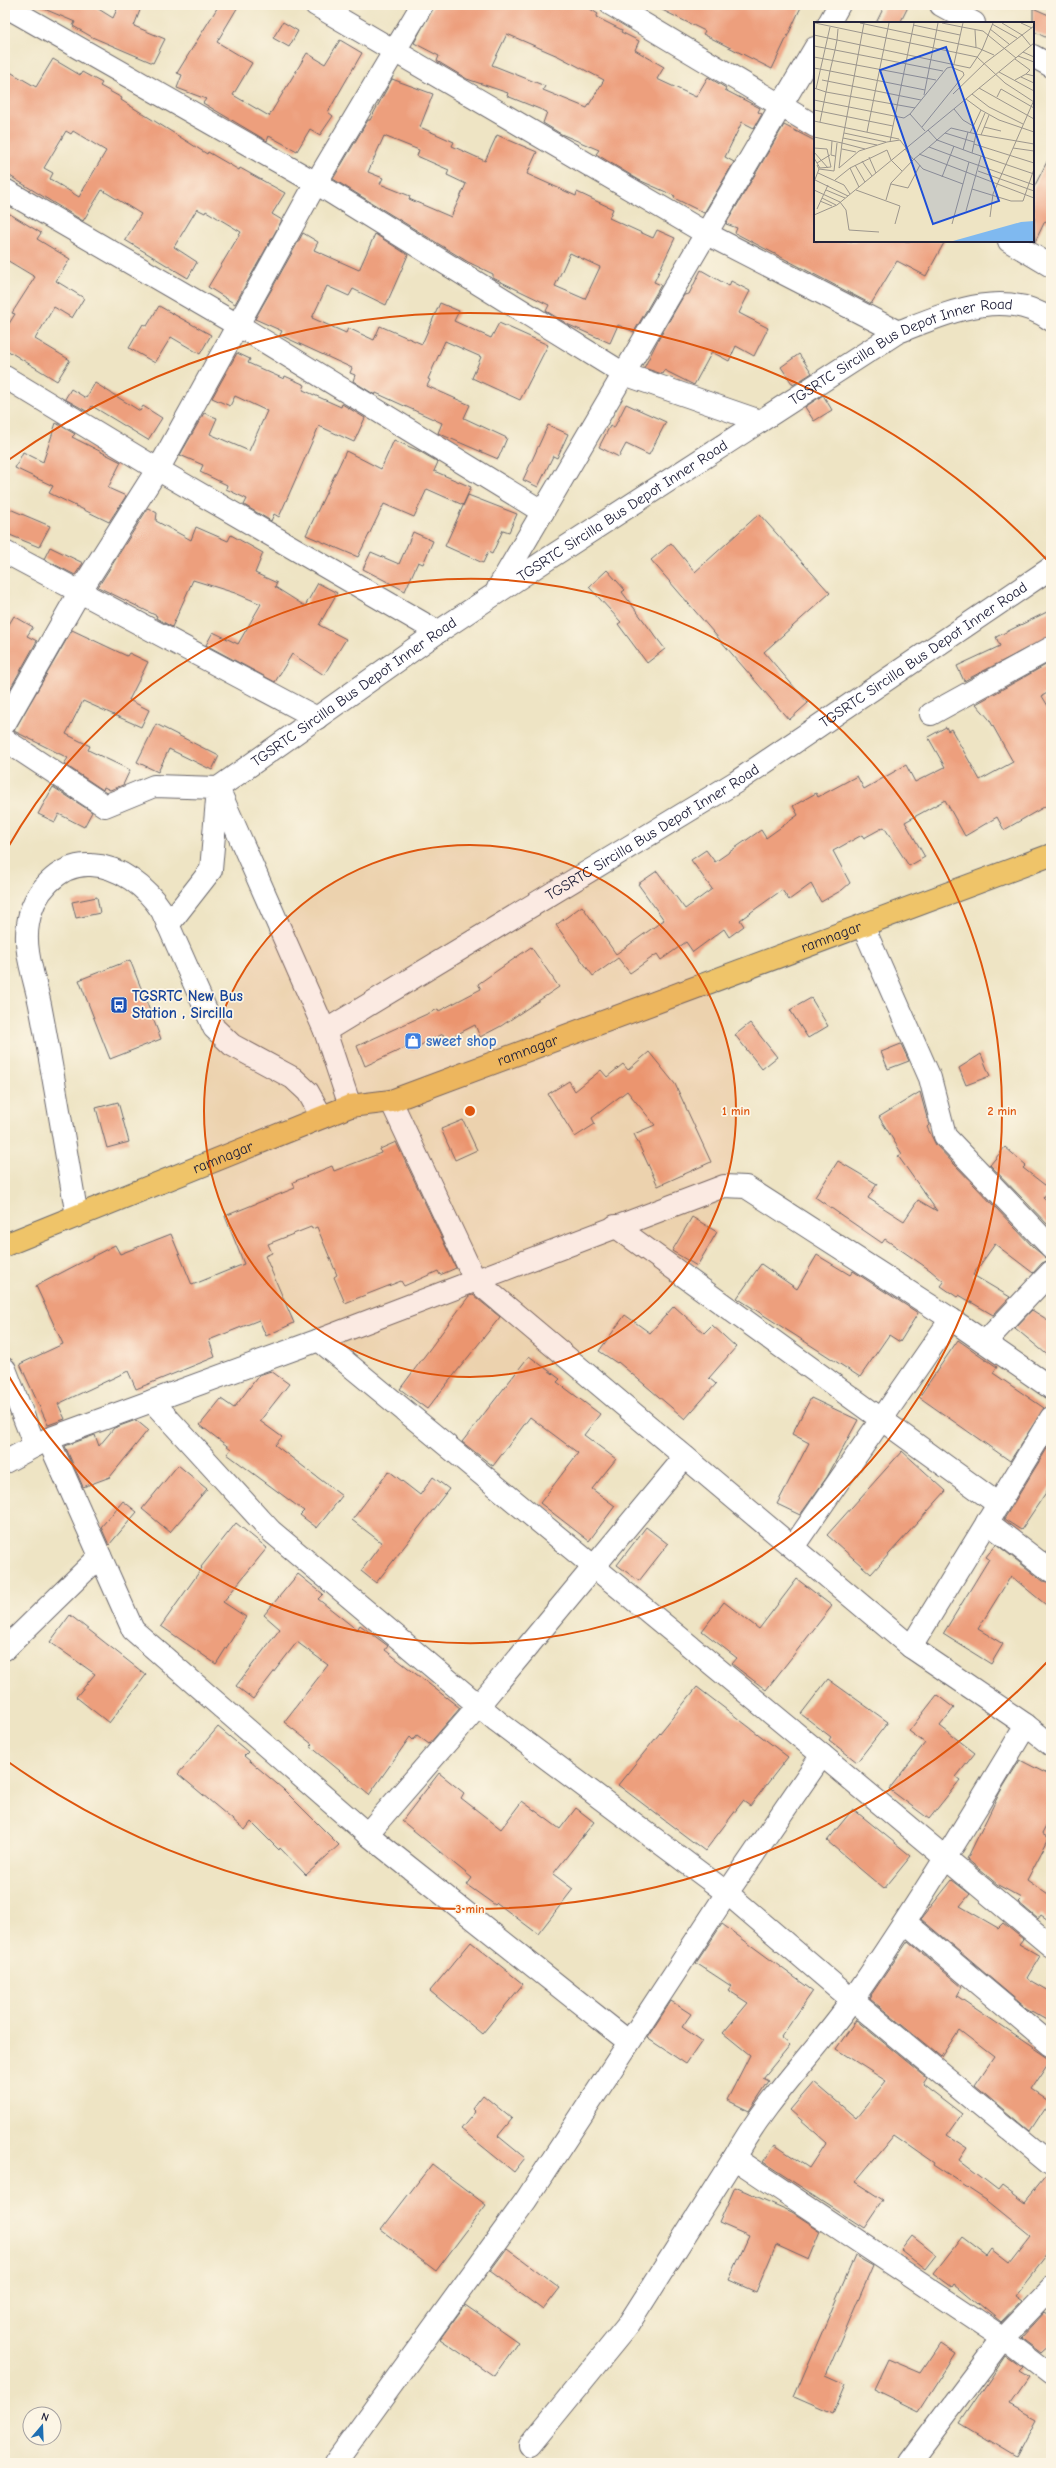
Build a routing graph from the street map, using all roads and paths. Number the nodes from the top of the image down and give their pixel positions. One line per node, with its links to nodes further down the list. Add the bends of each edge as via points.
1 (316, 5): 9 (street)
2 (422, 5): 9 (street)
3 (612, 5): 13 (street)
4 (840, 5): 7 (street)
5 (941, 5): 8 (street)
6 (5, 6): 15 (street)
7 (830, 22)
8 (972, 22)
9 (393, 50): 15 (street); 17 (street)
10 (814, 50): 13 (street)
11 (1034, 57): 12 (street)
12 (1051, 66)
13 (782, 106): 14 (street); 17 (street)
14 (814, 125)
15 (316, 183): 21 (street); 23 (street)
16 (5, 190): 21 (street)
17 (707, 234): 22 (street); 23 (street)
18 (1012, 242): 19 (street)
19 (1051, 266)
20 (1051, 320): 22 (street, TGSRTC Sircilla Bus Depot Inner Road, via 1037,310 1005,304 962,308)
21 (236, 325): 26 (street); 27 (street)
22 (898, 332): 25 (street, TGSRTC Sircilla Bus Depot Inner Road)
23 (624, 374): 25 (street); 27 (street)
24 (5, 377): 26 (street)
25 (760, 421): 31 (street, TGSRTC Sircilla Bus Depot Inner Road)
26 (157, 469): 30 (street); 32 (street)
27 (543, 512): 31 (street)
28 (5, 552): 30 (street)
29 (1051, 568): 42 (street, TGSRTC Sircilla Bus Depot Inner Road, via 736,782)
30 (79, 593): 35 (street); 36 (street)
31 (495, 595): 32 (street, TGSRTC Sircilla Bus Depot Inner Road)
32 (438, 632): 35 (street, TGSRTC Sircilla Bus Depot Inner Road)
33 (1051, 648): 34 (street)
34 (931, 714)
35 (317, 718): 38 (street, TGSRTC Sircilla Bus Depot Inner Road)
36 (5, 723)
37 (5, 740): 38 (street, via 105,806 154,786)
38 (218, 788): 40 (street, via 211,870); 42 (street)
39 (1051, 855): 41 (main road, ramnagar)
40 (168, 925): 45 (street, via 214,1028 232,1045 293,1078 308,1092); 46 (street, via 152,896 142,888 109,869 90,865 69,869 50,880 34,902 26,942 41,1008)
41 (862, 926): 43 (main road, ramnagar); 49 (street, via 930,1078 945,1136)
42 (326, 1031): 44 (street)
43 (391, 1101): 44 (main road, ramnagar); 51 (street)
44 (350, 1106): 45 (main road, ramnagar)
45 (322, 1117): 46 (main road, ramnagar)
46 (76, 1216): 48 (main road, ramnagar)
47 (615, 1226): 51 (street); 52 (street, via 724,1186 746,1187); 59 (street)
48 (5, 1245)
49 (1051, 1247)
50 (1051, 1272): 54 (street)
51 (475, 1280): 53 (street); 61 (street)
52 (951, 1319): 54 (street); 59 (street)
53 (319, 1340): 57 (street); 66 (street)
54 (985, 1342): 56 (street)
55 (5, 1370): 60 (street)
56 (1051, 1388)
57 (152, 1401): 60 (street); 70 (street, via 271,1530)
58 (1051, 1418): 63 (street)
59 (882, 1420): 63 (street); 64 (street)
60 (42, 1443): 62 (street); 65 (street)
61 (685, 1457): 64 (street); 66 (street)
62 (5, 1462)
63 (992, 1513): 67 (street); 68 (street)
64 (793, 1548): 68 (street)
65 (100, 1556): 69 (street); 74 (street, via 133,1630)
66 (594, 1568): 70 (street); 73 (street)
67 (1051, 1571)
68 (911, 1647): 71 (street)
69 (5, 1649)
70 (479, 1705): 74 (street); 76 (street)
71 (1026, 1725): 72 (street); 75 (street)
72 (1051, 1746)
73 (822, 1755): 75 (street); 76 (street)
74 (367, 1834): 80 (street)
75 (946, 1859): 77 (street); 78 (street)
76 (727, 1893): 79 (street); 80 (street)
77 (905, 1922): 79 (street); 81 (street)
78 (1051, 1946)
79 (852, 2000): 82 (street, via 750,2130); 83 (street)
80 (629, 2042): 88 (street, via 526,2200)
81 (1051, 2045)
82 (734, 2158): 85 (street); 87 (street, via 628,2325)
83 (1051, 2164)
84 (1051, 2288): 85 (street)
85 (1003, 2338): 86 (street); 89 (street)
86 (1051, 2376)
87 (530, 2445)
88 (335, 2463)
89 (909, 2463)

